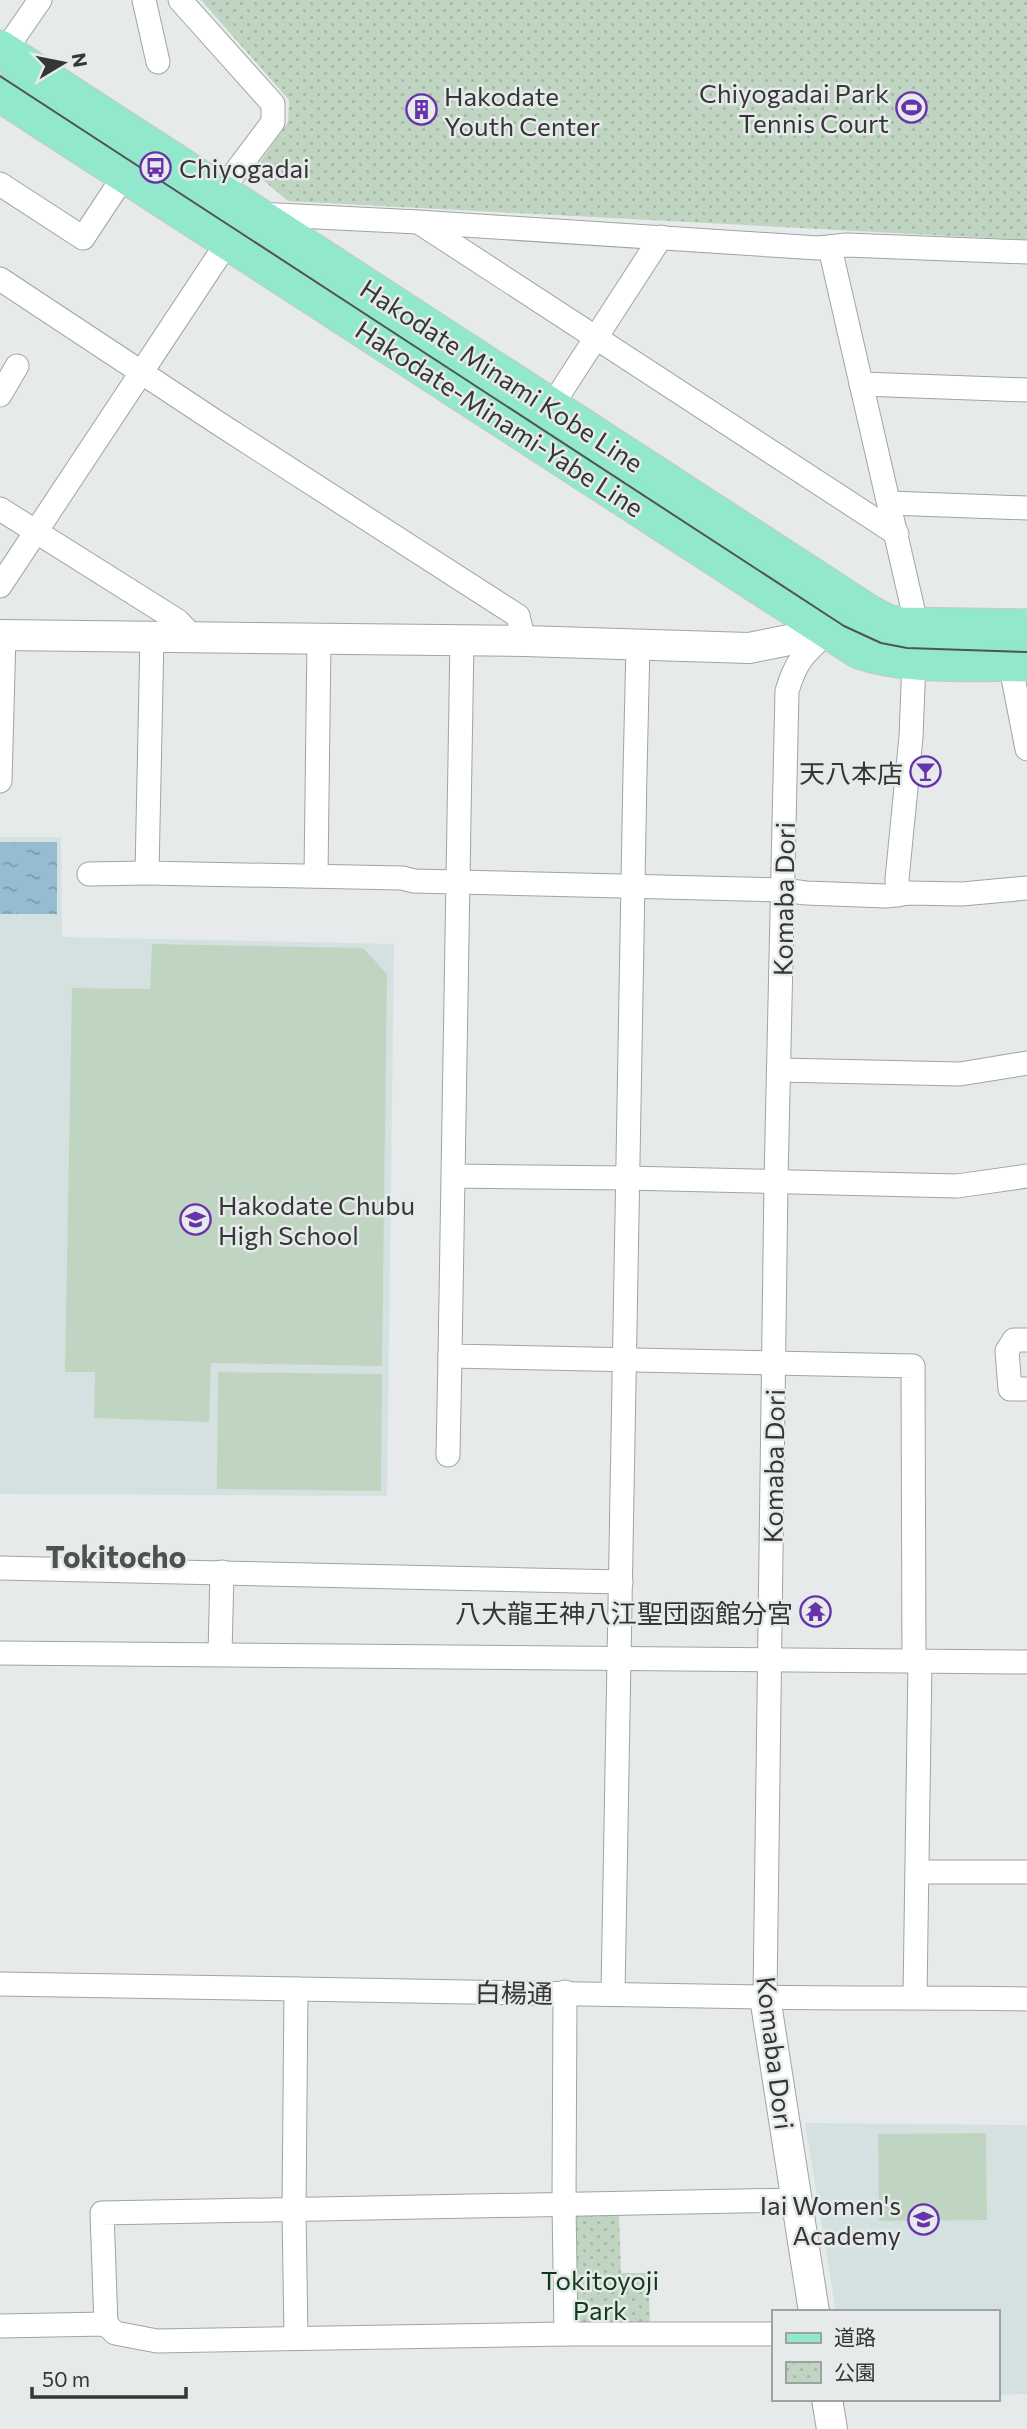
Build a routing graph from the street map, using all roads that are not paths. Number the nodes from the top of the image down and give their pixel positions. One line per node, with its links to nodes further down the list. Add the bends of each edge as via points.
1 (40, 0): 4 (street)
2 (144, 0): 5 (street)
3 (180, 0): 9 (street, via 273,104 273,122)
4 (6, 45): 9 (main road, Hakodate Minami Kobe Line)
5 (158, 62)
6 (0, 93): 11 (main road, Hakodate-Minami-Yabe Line)
7 (0, 184): 8 (street, via 83,238)
8 (118, 186)
9 (221, 192): 10 (main road, Hakodate Minami Kobe Line); 11 (street)
10 (254, 214): 11 (street); 12 (street); 24 (main road, Hakodate Minami Kobe Line)
11 (198, 221): 32 (main road, Hakodate-Minami-Yabe Line)
12 (418, 222): 13 (street); 18 (street)
13 (661, 237): 14 (street); 18 (street)
14 (830, 248): 15 (street); 21 (street)
15 (1027, 251)
16 (219, 255): 20 (street)
17 (0, 279): 20 (street)
18 (597, 339): 24 (street); 29 (street)
19 (17, 366): 23 (street)
20 (141, 372): 28 (street); 38 (street, via 518,616)
21 (861, 384): 22 (street); 25 (street)
22 (1027, 390)
23 (0, 395)
24 (551, 407): 31 (main road, Hakodate Minami Kobe Line)
25 (889, 503): 26 (street); 29 (street)
26 (1027, 508)
27 (0, 509): 28 (street)
28 (36, 533): 30 (street); 35 (street, via 178,621)
29 (897, 534): 39 (street)
30 (0, 586)
31 (868, 613): 32 (street); 39 (main road, Hakodate Minami Kobe Line)
32 (829, 632): 39 (main road, Hakodate-Minami-Yabe Line, via 877,656); 40 (street, via 749,648); 50 (street, Komaba Dori, via 805,652 786,691)
33 (2, 635): 34 (street); 43 (street)
34 (152, 636): 35 (street); 44 (street)
35 (192, 636): 36 (street)
36 (319, 638): 37 (street); 46 (street)
37 (462, 640): 38 (street); 47 (street)
38 (524, 641): 40 (street)
39 (915, 644): 41 (main road, Hakodate-Minami-Yabe Line); 51 (street)
40 (638, 645): 48 (street)
41 (1017, 645): 42 (street)
42 (1027, 749)
43 (0, 781)
44 (147, 873): 45 (street); 46 (street)
45 (89, 874)
46 (316, 876): 47 (street)
47 (459, 882): 48 (street); 54 (street)
48 (632, 886): 50 (street); 56 (street)
49 (1027, 888): 51 (street)
50 (783, 890): 51 (street); 53 (street, Komaba Dori)
51 (898, 895)
52 (1027, 1063): 53 (street, via 960,1074)
53 (779, 1070): 57 (street, Komaba Dori)
54 (454, 1176): 56 (street); 59 (street)
55 (1027, 1176): 57 (street, via 957,1186)
56 (626, 1178): 57 (street); 60 (street)
57 (776, 1181): 61 (street, Komaba Dori)
58 (1027, 1340): 62 (street, via 1014,1340 1007,1351 1010,1389)
59 (450, 1356): 60 (street); 63 (street)
60 (624, 1360): 61 (street); 66 (street)
61 (775, 1363): 70 (street, Komaba Dori); 71 (street, via 913,1366)
62 (1027, 1389)
63 (448, 1455)
64 (0, 1568): 65 (street)
65 (222, 1572): 66 (street); 68 (street)
66 (621, 1582): 69 (street)
67 (0, 1653): 68 (street)
68 (220, 1654): 69 (street)
69 (619, 1657): 70 (street); 78 (street)
70 (769, 1658): 71 (street); 79 (street, Komaba Dori)
71 (917, 1661): 72 (street); 73 (street)
72 (1027, 1662)
73 (918, 1871): 74 (street); 80 (street)
74 (1027, 1872)
75 (0, 1984): 76 (street, 白楊通)
76 (296, 1989): 77 (street, 白楊通); 84 (street)
77 (565, 1992): 78 (street, 白楊通); 83 (street)
78 (613, 1993): 79 (street, 白楊通)
79 (765, 1997): 80 (street, 白楊通); 82 (street, Komaba Dori)
80 (915, 1997): 81 (street, 白楊通)
81 (1027, 1999)
82 (797, 2200): 83 (street); 85 (street, Komaba Dori)
83 (564, 2204): 84 (street); 88 (street)
84 (294, 2211): 86 (street, via 102,2213); 90 (street)
85 (814, 2310)
86 (106, 2323): 87 (street); 90 (street, via 116,2333 157,2341)
87 (0, 2326)
88 (566, 2334): 89 (street); 90 (street)
89 (772, 2334)
90 (296, 2337)
91 (827, 2401): 92 (street)
92 (832, 2429)

